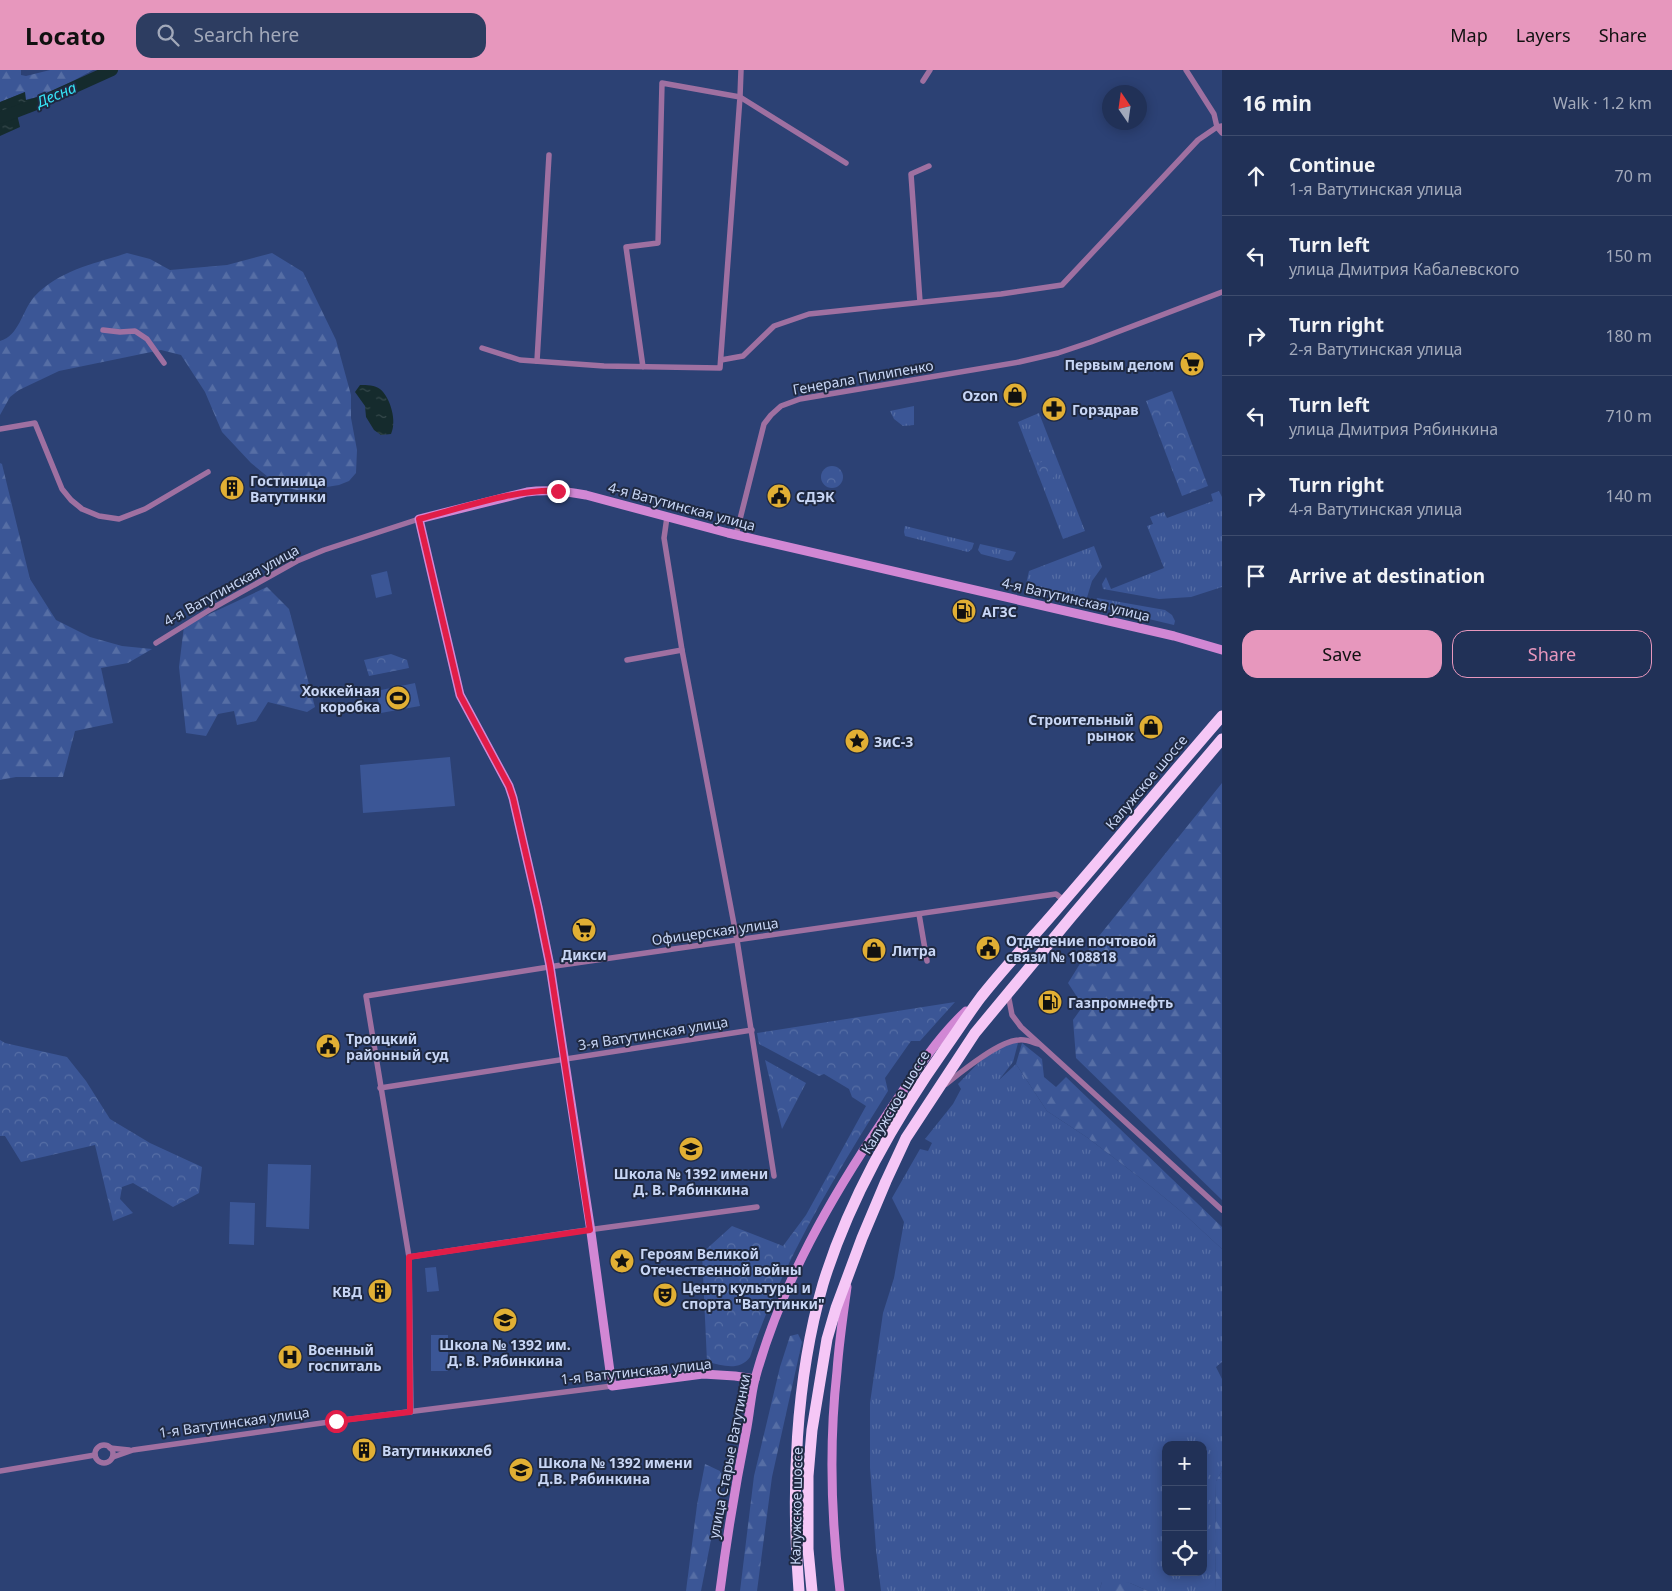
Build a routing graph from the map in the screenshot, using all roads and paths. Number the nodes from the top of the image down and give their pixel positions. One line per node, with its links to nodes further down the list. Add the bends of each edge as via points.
1 (741, 70): 5 (street)
2 (930, 70): 4 (street)
3 (1186, 70): 6 (street)
4 (922, 81)
5 (740, 97): 9 (street); 15 (street); 18 (street, via 662,83 658,243 626,247)
6 (1219, 127): 7 (street); 12 (street, via 1198,140 1062,285)
7 (1222, 133)
8 (549, 155): 16 (street)
9 (846, 163)
10 (929, 166): 12 (street, via 911,174)
11 (1222, 292): 23 (street, Генерала Пилипенко, via 1058,353 800,399 781,406 771,414 762,430)
12 (920, 302): 15 (street, via 809,314 774,326 743,356)
13 (104, 330): 17 (street, via 135,331 147,339)
14 (482, 348): 16 (street, via 520,360)
15 (721, 360): 18 (street, via 720,368)
16 (537, 361): 18 (street)
17 (164, 363)
18 (643, 367)
19 (0, 429): 20 (street, via 35,422 62,489 82,509 99,516 119,519 145,509)
20 (208, 472)
21 (667, 517): 22 (street, 4-я Ватутинская улица, via 586,495 544,490); 23 (street, 4-я Ватутинская улица); 25 (street, via 664,538)
22 (419, 519): 24 (street, 4-я Ватутинская улица, via 297,561); 34 (street, via 460,695 513,798)
23 (736, 535): 26 (street, 4-я Ватутинская улица, via 1174,636)
24 (156, 643)
25 (682, 650): 27 (street); 32 (street)
26 (1222, 650)
27 (627, 660)
28 (1222, 716): 30 (highway, Калужское шоссе)
29 (1222, 739): 35 (highway, Калужское шоссе)
30 (1065, 901): 31 (street, Офицерская улица, via 1056,894); 36 (highway, Калужское шоссе)
31 (920, 914): 32 (street, Офицерская улица); 33 (street)
32 (737, 940): 34 (street, Офицерская улица); 37 (street)
33 (927, 961)
34 (550, 966): 39 (street); 41 (street, Офицерская улица, via 366,996)
35 (1008, 992): 38 (street, via 1012,1014 1021,1027); 42 (highway, Калужское шоссе, via 975,1033)
36 (979, 1000): 40 (street, улица Старые Ватутинки, via 952,1025); 43 (highway, Калужское шоссе, via 927,1074)
37 (752, 1030): 39 (street, 3-я Ватутинская улица); 44 (street)
38 (1042, 1045): 42 (street, via 1012,1040); 46 (street)
39 (565, 1059): 41 (street, 3-я Ватутинская улица); 47 (street)
40 (911, 1079): 43 (street); 50 (street, улица Старые Ватутинки, via 870,1138 807,1248 783,1301)
41 (380, 1088): 48 (street)
42 (937, 1091): 49 (highway, Калужское шоссе, via 906,1138)
43 (875, 1162): 59 (highway, Калужское шоссе, via 838,1243 823,1286 807,1357 795,1477)
44 (774, 1176)
45 (757, 1207): 47 (street)
46 (1222, 1210)
47 (590, 1230): 48 (street); 51 (street)
48 (409, 1257): 52 (street)
49 (848, 1278): 60 (highway, Калужское шоссе, via 827,1339 812,1430 808,1549); 61 (street, via 833,1419 834,1527)
50 (755, 1380): 51 (street, 1-я Ватутинская улица, via 703,1374); 58 (street, улица Старые Ватутинки)
51 (612, 1386): 52 (street, 1-я Ватутинская улица)
52 (410, 1412): 54 (street, 1-я Ватутинская улица)
53 (110, 1448): 54 (street, 1-я Ватутинская улица); 55 (street, via 102,1446); 56 (street)
54 (133, 1450): 56 (street, 1-я Ватутинская улица)
55 (95, 1455): 56 (street, via 103,1463); 57 (street)
56 (113, 1457)
57 (0, 1471)
58 (720, 1591)
59 (799, 1591)
60 (812, 1591)
61 (840, 1591)

